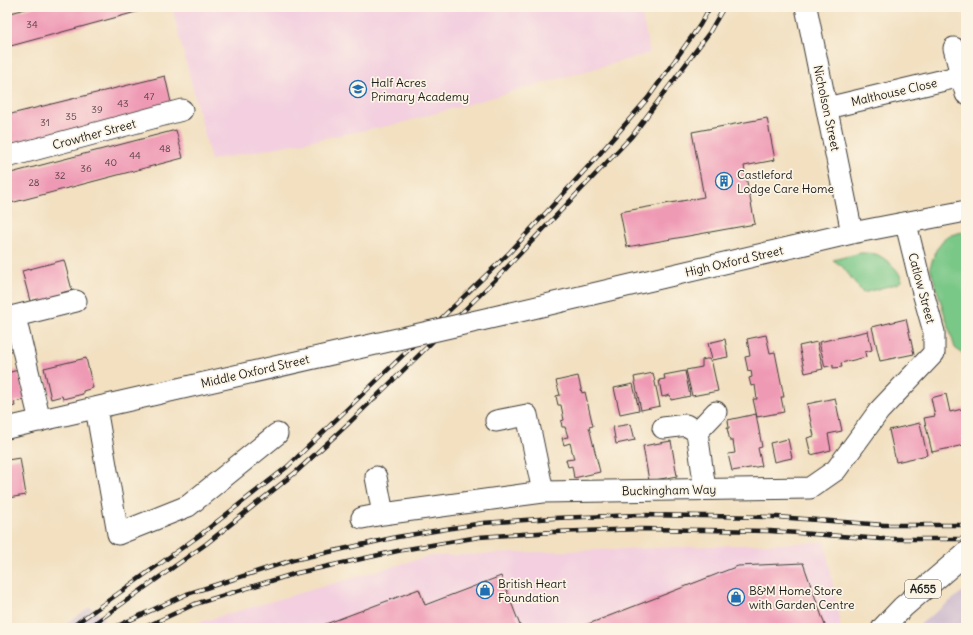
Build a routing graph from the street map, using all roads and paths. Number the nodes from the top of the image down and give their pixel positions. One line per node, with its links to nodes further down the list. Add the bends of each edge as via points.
1 (806, 7): 4 (street, Nicholson Street)
2 (954, 48): 3 (street, Malthouse Close)
3 (964, 85): 4 (street, Malthouse Close)
4 (827, 108): 9 (street, Nicholson Street)
5 (182, 110): 6 (street, Crowther Street)
6 (7, 157)
7 (966, 211): 8 (street, High Oxford Street)
8 (906, 224): 9 (street, High Oxford Street); 13 (street, Catlow Street, via 934,332)
9 (852, 233): 11 (street, High Oxford Street)
10 (76, 301): 12 (street)
11 (503, 314): 14 (street, Middle Oxford Street, bridge)
12 (11, 318): 16 (street)
13 (934, 353): 23 (street, Buckingham Way, via 879,410 836,470 810,488)
14 (96, 408): 16 (street, Middle Oxford Street); 21 (street, via 118,534 188,506)
15 (716, 412): 20 (street)
16 (40, 421): 18 (street, Middle Oxford Street)
17 (496, 421): 24 (street, via 530,410)
18 (7, 428)
19 (663, 428): 20 (street, via 686,425)
20 (697, 432): 23 (street)
21 (276, 434)
22 (376, 477): 25 (street)
23 (705, 489): 24 (street, Buckingham Way)
24 (543, 492): 25 (street, Buckingham Way)
25 (383, 514): 26 (street, Buckingham Way)
26 (362, 518)
27 (966, 553): 28 (main road, A655, via 903,607)
28 (883, 628)

